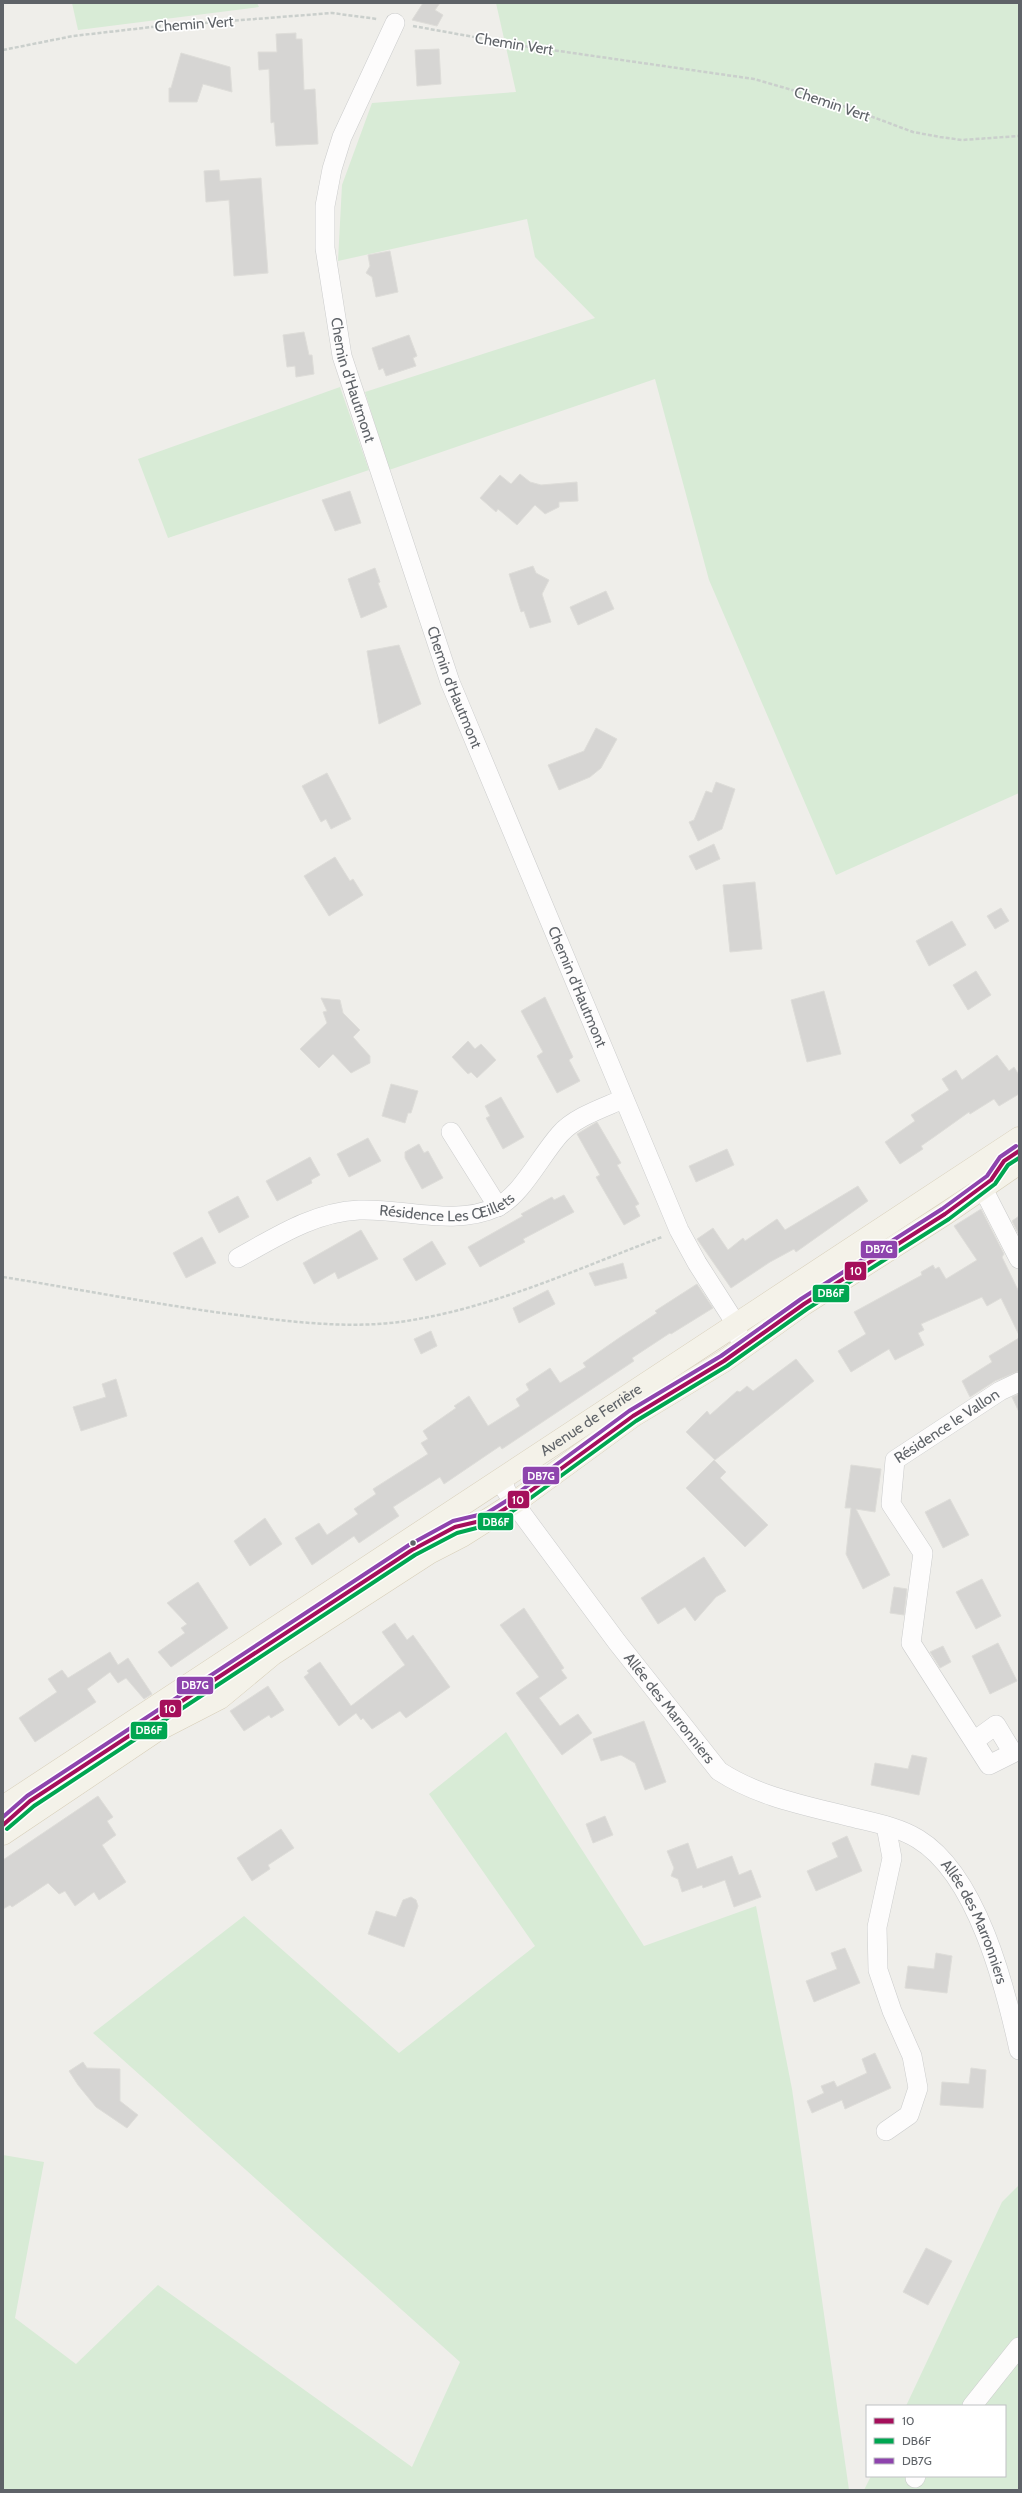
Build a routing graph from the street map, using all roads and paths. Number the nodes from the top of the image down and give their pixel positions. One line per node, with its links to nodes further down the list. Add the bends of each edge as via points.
1 (395, 23): 2 (path, Chemin Vert, via 332,13 257,18 73,36); 3 (path, Chemin Vert, via 524,46 754,79 827,100 913,132 940,137 962,140); 4 (street, Chemin d'Hautmont, via 342,137 332,169 325,206 325,248 342,356 450,682)
2 (3, 50)
3 (1019, 136)
4 (623, 1099): 10 (street, Résidence Les Œillets, via 584,1117 561,1132 513,1196); 11 (street, Chemin d'Hautmont)
5 (451, 1132): 10 (street)
6 (1019, 1138): 9 (main road, Avenue de Ferrière)
7 (1019, 1151): 9 (lane)
8 (1019, 1163): 9 (main road, Avenue de Ferrière)
9 (980, 1182): 13 (street); 15 (main road, Avenue de Ferrière); 15 (main road, Avenue de Ferrière, via 769,1329)
10 (498, 1207): 12 (street, Résidence Les Œillets, via 480,1213 456,1216 358,1210 331,1214 299,1225)
11 (680, 1230): 14 (path, via 467,1308 417,1320 371,1325 280,1321); 15 (street, Chemin d'Hautmont, via 696,1263)
12 (238, 1258)
13 (1019, 1259)
14 (3, 1277)
15 (739, 1335): 17 (main road, Avenue de Ferrière); 17 (main road, Avenue de Ferrière, via 633,1416)
16 (1019, 1382): 19 (street, Résidence le Vallon, via 1000,1391 895,1460 891,1504 923,1553 911,1643)
17 (509, 1492): 18 (main road, Avenue de Ferrière); 20 (main road, Avenue de Ferrière, via 482,1492); 22 (street, Allée des Marronniers, via 617,1642 719,1771 739,1784 772,1796)
18 (489, 1519): 21 (lane, via 455,1527 412,1550 30,1801); 23 (main road, Avenue de Ferrière, via 429,1553 338,1611 273,1654 220,1698 156,1731)
19 (974, 1741)
20 (3, 1807)
21 (3, 1825)
22 (886, 1826): 24 (street, Allée des Marronniers, via 918,1839 946,1861 974,1908 1010,2008); 25 (street, via 892,1858 877,1927 878,1970 892,2011 912,2056 918,2088 909,2115)
23 (3, 1834)
24 (1019, 2050)
25 (886, 2131)
26 (1019, 2347): 27 (street)
27 (973, 2405)

